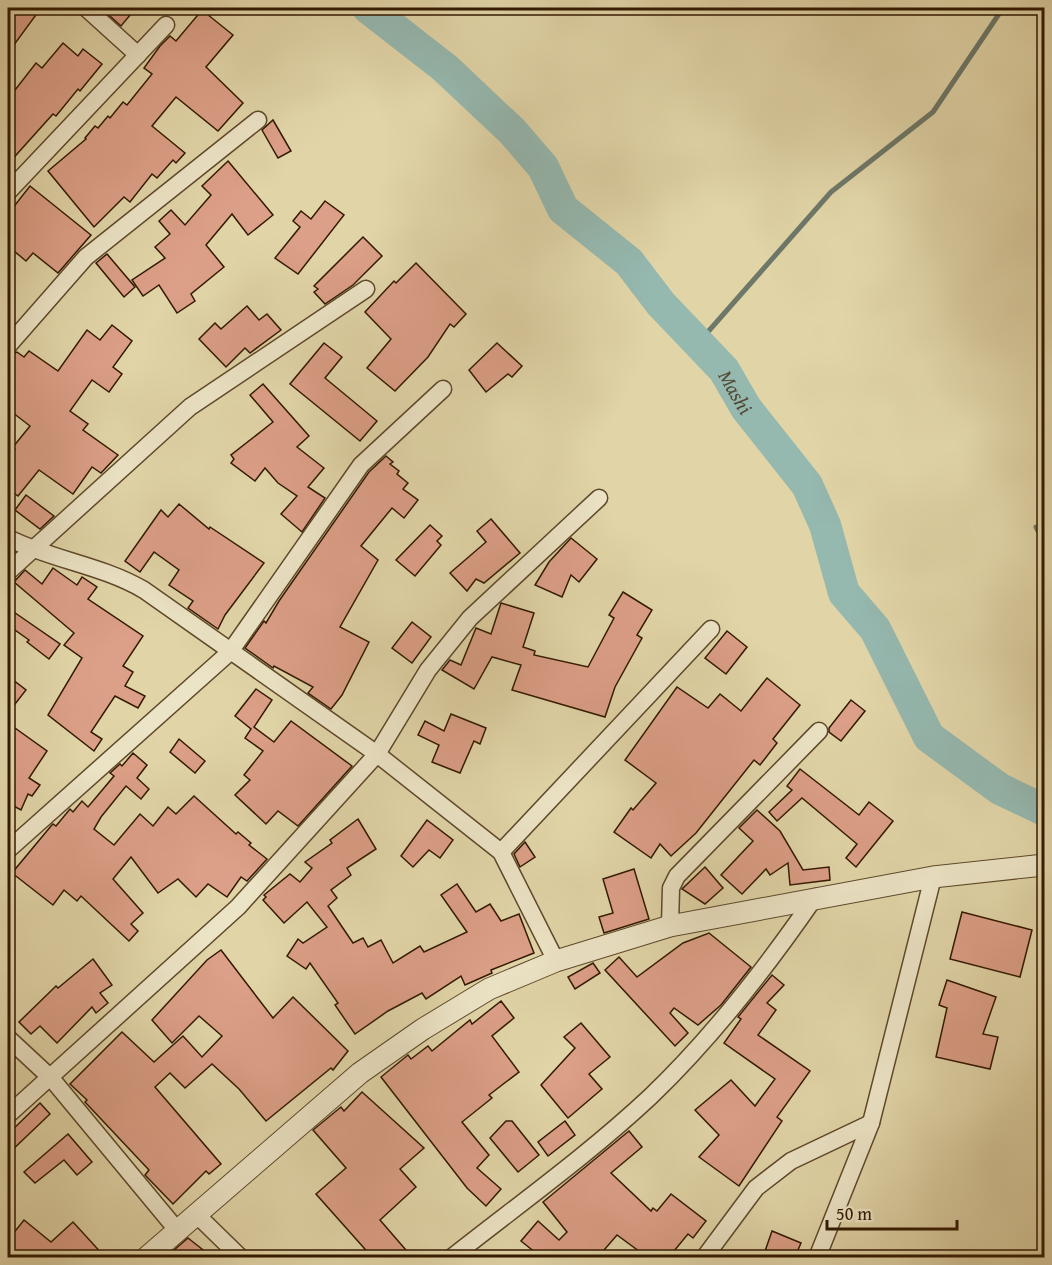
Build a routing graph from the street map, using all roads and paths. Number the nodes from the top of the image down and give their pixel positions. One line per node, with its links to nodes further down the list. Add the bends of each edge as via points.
1 (86, 8): 3 (street)
2 (166, 25): 3 (street)
3 (138, 56): 5 (street)
4 (258, 120): 7 (street, via 86,257)
5 (8, 192)
6 (366, 289): 11 (street, via 190,407)
7 (8, 346)
8 (443, 389): 14 (street, via 355,472)
9 (600, 498): 16 (street, via 470,618 428,670)
10 (8, 538): 11 (street)
11 (31, 550): 12 (street); 14 (street, via 118,574)
12 (8, 572)
13 (711, 629): 18 (street)
14 (230, 652): 16 (street); 17 (street)
15 (819, 731): 22 (street, via 677,876 671,888)
16 (376, 754): 18 (street); 25 (street, via 238,907)
17 (8, 850)
18 (501, 852): 23 (street)
19 (1044, 865): 20 (street)
20 (933, 877): 21 (street); 27 (street)
21 (816, 897): 22 (street); 32 (street, via 739,1002 650,1097)
22 (670, 926): 23 (street)
23 (556, 961): 28 (street, via 489,989 360,1073)
24 (8, 1038): 25 (street)
25 (51, 1078): 26 (street); 29 (street)
26 (8, 1115)
27 (871, 1123): 33 (street, via 791,1161 756,1188); 34 (street)
28 (196, 1214): 29 (street); 31 (street)
29 (177, 1230): 30 (street)
30 (146, 1257)
31 (241, 1257)
32 (451, 1257)
33 (704, 1257)
34 (817, 1257)

